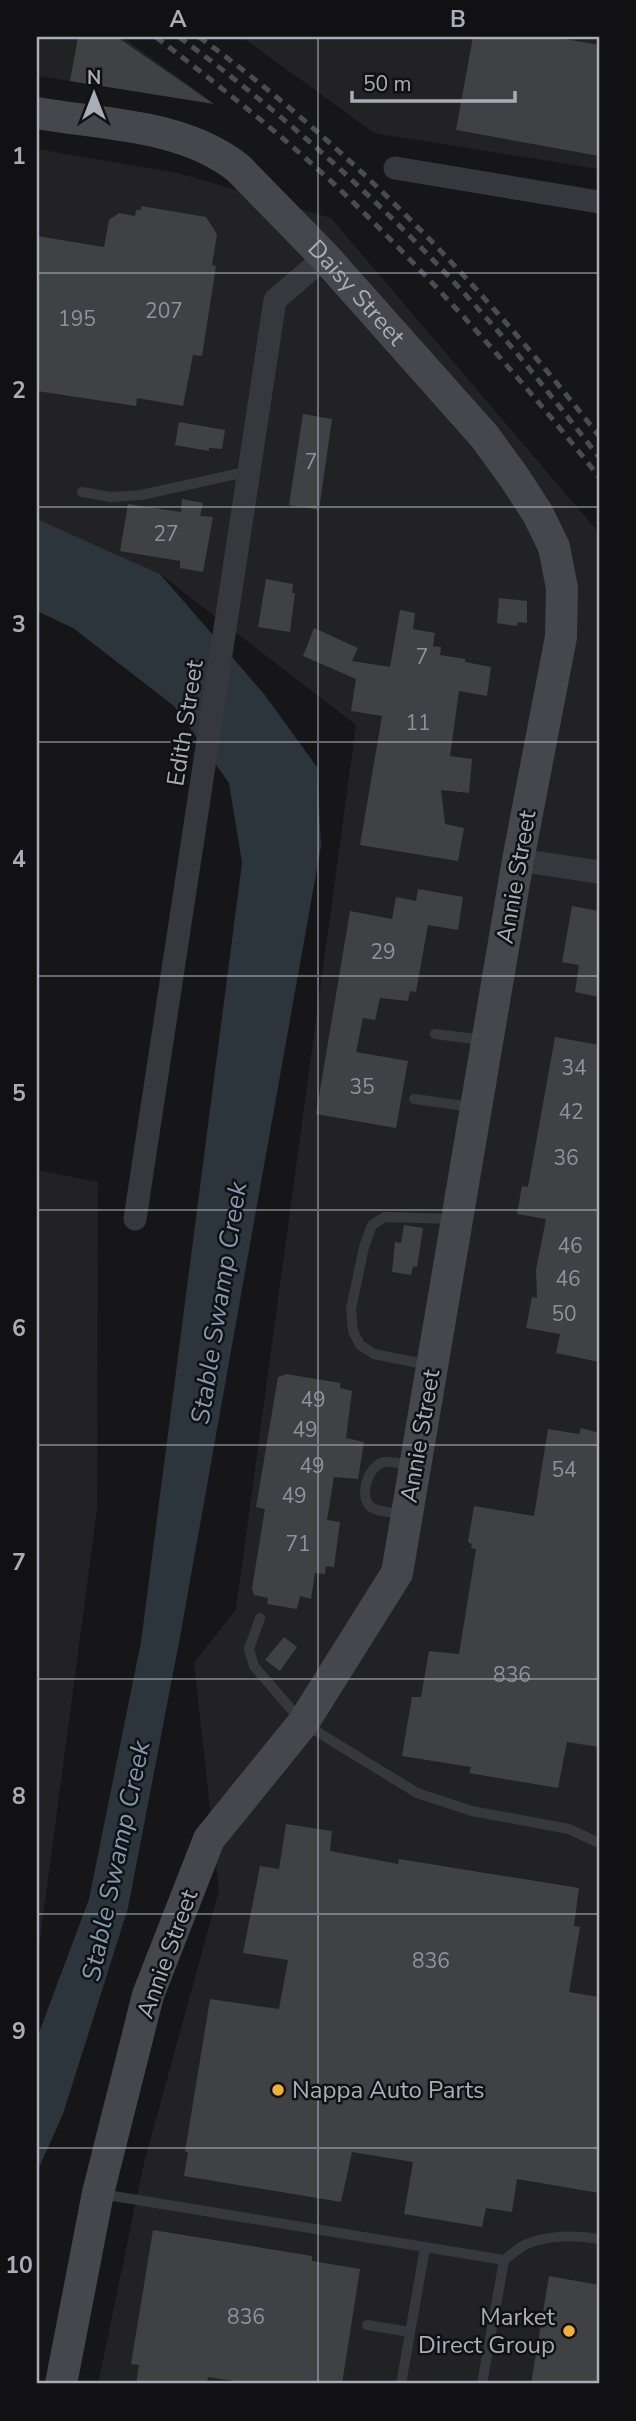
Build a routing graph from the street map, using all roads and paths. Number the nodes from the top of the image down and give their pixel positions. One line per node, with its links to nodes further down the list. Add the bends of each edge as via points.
1 (37, 113): 4 (street, Daisy Street, via 169,135 223,156)
2 (395, 168): 3 (street)
3 (599, 202)
4 (325, 257): 5 (street, Daisy Street); 6 (street, Edith Street, via 275,300)
5 (485, 438): 8 (street, Annie Street, via 538,514 554,547 562,588 561,637)
6 (250, 471): 7 (lane, via 141,495 111,497); 14 (street, Edith Street)
7 (82, 492)
8 (518, 860): 9 (street); 11 (street, Annie Street)
9 (599, 872)
10 (435, 1034): 11 (lane)
11 (487, 1040): 13 (street, Annie Street)
12 (414, 1099): 13 (lane)
13 (476, 1108): 15 (street, Annie Street)
14 (135, 1219)
15 (457, 1220): 16 (street, Annie Street); 16 (lane, via 385,1217 372,1225 351,1309 360,1345 374,1354)
16 (432, 1366): 17 (street, Annie Street)
17 (415, 1466): 18 (street, Annie Street); 18 (lane, via 384,1462 368,1476 367,1503 374,1509)
18 (407, 1514): 20 (street, Annie Street, via 397,1573)
19 (260, 1618): 20 (lane, via 249,1650 254,1666)
20 (303, 1723): 21 (lane, via 417,1793 472,1811 569,1829); 22 (street, Annie Street, via 209,1839 148,1995)
21 (599, 1843)
22 (98, 2193): 24 (lane); 28 (street, Annie Street)
23 (599, 2239): 25 (lane, via 553,2238 526,2244)
24 (425, 2248): 25 (lane); 27 (lane)
25 (504, 2260): 30 (lane)
26 (367, 2325): 27 (lane)
27 (410, 2332): 29 (lane)
28 (61, 2384)
29 (401, 2384)
30 (482, 2384)

